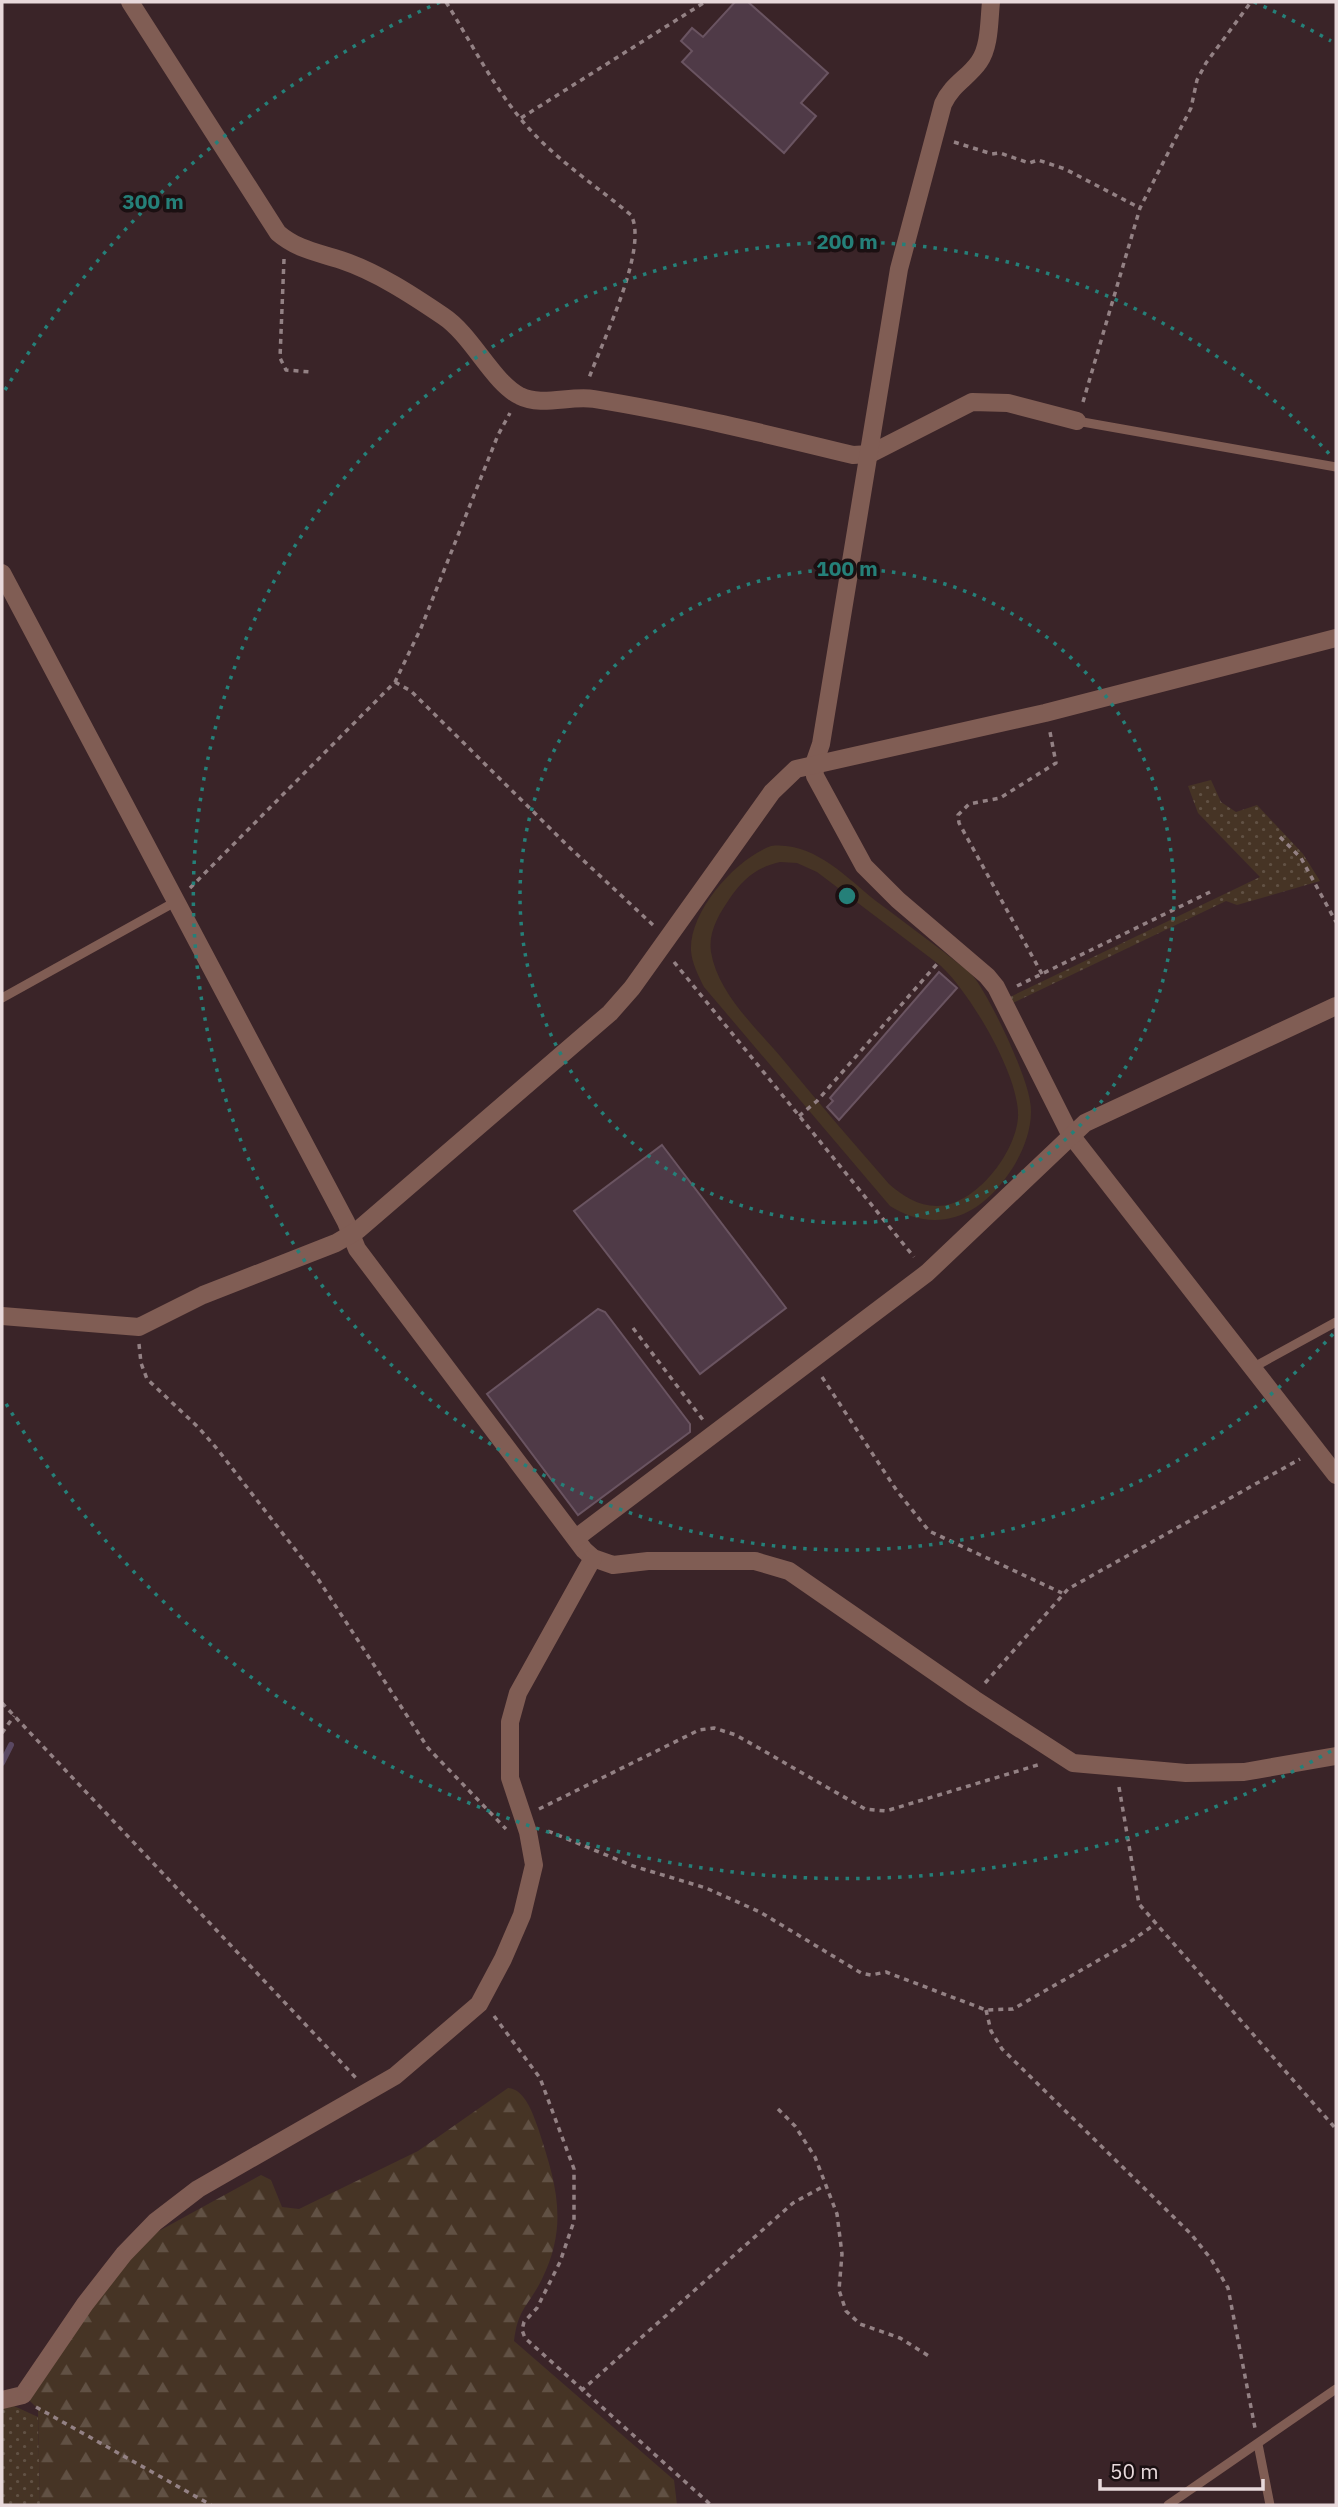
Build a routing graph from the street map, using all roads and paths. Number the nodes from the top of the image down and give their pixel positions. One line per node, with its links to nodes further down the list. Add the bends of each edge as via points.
1 (130, 2): 9 (street)
2 (446, 2): 6 (path)
3 (705, 2): 6 (path)
4 (991, 2): 7 (street, via 984,54 949,90)
5 (1251, 2): 8 (path, via 1206,63 1191,108)
6 (521, 118): 12 (path, via 552,151 631,215 636,226 630,266)
7 (936, 136): 8 (path, via 992,154 1065,169); 14 (street, via 899,269)
8 (1140, 208): 13 (path)
9 (285, 239): 10 (path, via 280,358 286,370); 11 (street, via 400,288 446,318)
10 (311, 372)
11 (521, 397): 12 (street); 18 (path, via 498,435)
12 (584, 397): 14 (street, via 703,418 853,455)
13 (1077, 421): 14 (street, via 1008,403 972,402); 15 (lane)
14 (870, 454): 20 (street)
15 (1336, 467)
16 (2, 573): 23 (street)
17 (1336, 638): 19 (street)
18 (395, 682): 23 (path); 25 (path, via 411,691 654,925)
19 (1045, 713): 20 (street); 27 (path, via 1056,762 1000,797 969,804 958,815)
20 (814, 764): 25 (street, via 796,769 772,792); 28 (street, via 821,789 864,866 988,976)
21 (1280, 837): 24 (path, via 1301,858)
22 (1210, 892): 27 (path)
23 (176, 902): 29 (lane); 33 (street)
24 (1336, 922)
25 (664, 942): 31 (path, via 681,971); 33 (street, via 632,988 589,1034)
26 (936, 964): 31 (path)
27 (1042, 974): 28 (path)
28 (999, 995): 32 (street)
29 (2, 998)
30 (1336, 1006): 32 (street, via 1085,1123)
31 (799, 1116): 34 (path)
32 (1070, 1135): 34 (street); 40 (street)
33 (351, 1235): 37 (street, via 203,1295); 44 (street, via 357,1249)
34 (927, 1273): 39 (street)
35 (2, 1316): 37 (street)
36 (1336, 1322): 40 (lane)
37 (139, 1327): 55 (path, via 147,1379 200,1428 318,1578 428,1748 501,1826 511,1832)
38 (633, 1328): 41 (path)
39 (810, 1361): 41 (street); 46 (path, via 929,1531)
40 (1254, 1367): 42 (street)
41 (713, 1433): 44 (street)
42 (1316, 1448): 43 (street); 46 (path)
43 (1336, 1475)
44 (576, 1538): 45 (street)
45 (593, 1558): 47 (street, via 613,1565 648,1561 771,1564 789,1571); 54 (street, via 518,1693 510,1722 509,1752 510,1778)
46 (1063, 1593): 47 (path)
47 (974, 1699): 51 (street)
48 (2, 1703): 49 (path)
49 (14, 1716): 50 (path); 59 (path)
50 (2, 1733)
51 (1054, 1753): 53 (street, via 1073,1763); 54 (path, via 1032,1769 886,1811 866,1809 736,1735 714,1728 699,1730 539,1809)
52 (1336, 1756): 53 (street, via 1244,1772)
53 (1118, 1769): 56 (path, via 1119,1799 1139,1904)
54 (520, 1812): 55 (street)
55 (528, 1832): 57 (street, via 534,1865 529,1889 503,1959); 58 (path, via 546,1830 633,1866 706,1888 760,1912 861,1973 886,1972)
56 (1154, 1925): 58 (path, via 1013,2009); 61 (path)
57 (479, 2004): 59 (street, via 395,2076); 65 (path, via 491,2013 540,2078 574,2169 574,2221 566,2246 522,2330)
58 (986, 2010): 68 (path, via 1002,2049 1211,2259 1228,2288)
59 (369, 2092): 66 (street, via 198,2189 155,2222 85,2304 23,2395)
60 (778, 2109): 62 (path, via 815,2157)
61 (1336, 2129)
62 (824, 2186): 63 (path, via 837,2214 842,2255 839,2290 846,2311 860,2324 900,2337); 65 (path, via 793,2203)
63 (932, 2358)
64 (1336, 2389): 68 (lane)
65 (581, 2391): 70 (path)
66 (2, 2400)
67 (46, 2412): 69 (path)
68 (1258, 2444): 71 (lane); 72 (lane)
69 (211, 2505)
70 (711, 2505)
71 (1168, 2505)
72 (1270, 2505)

